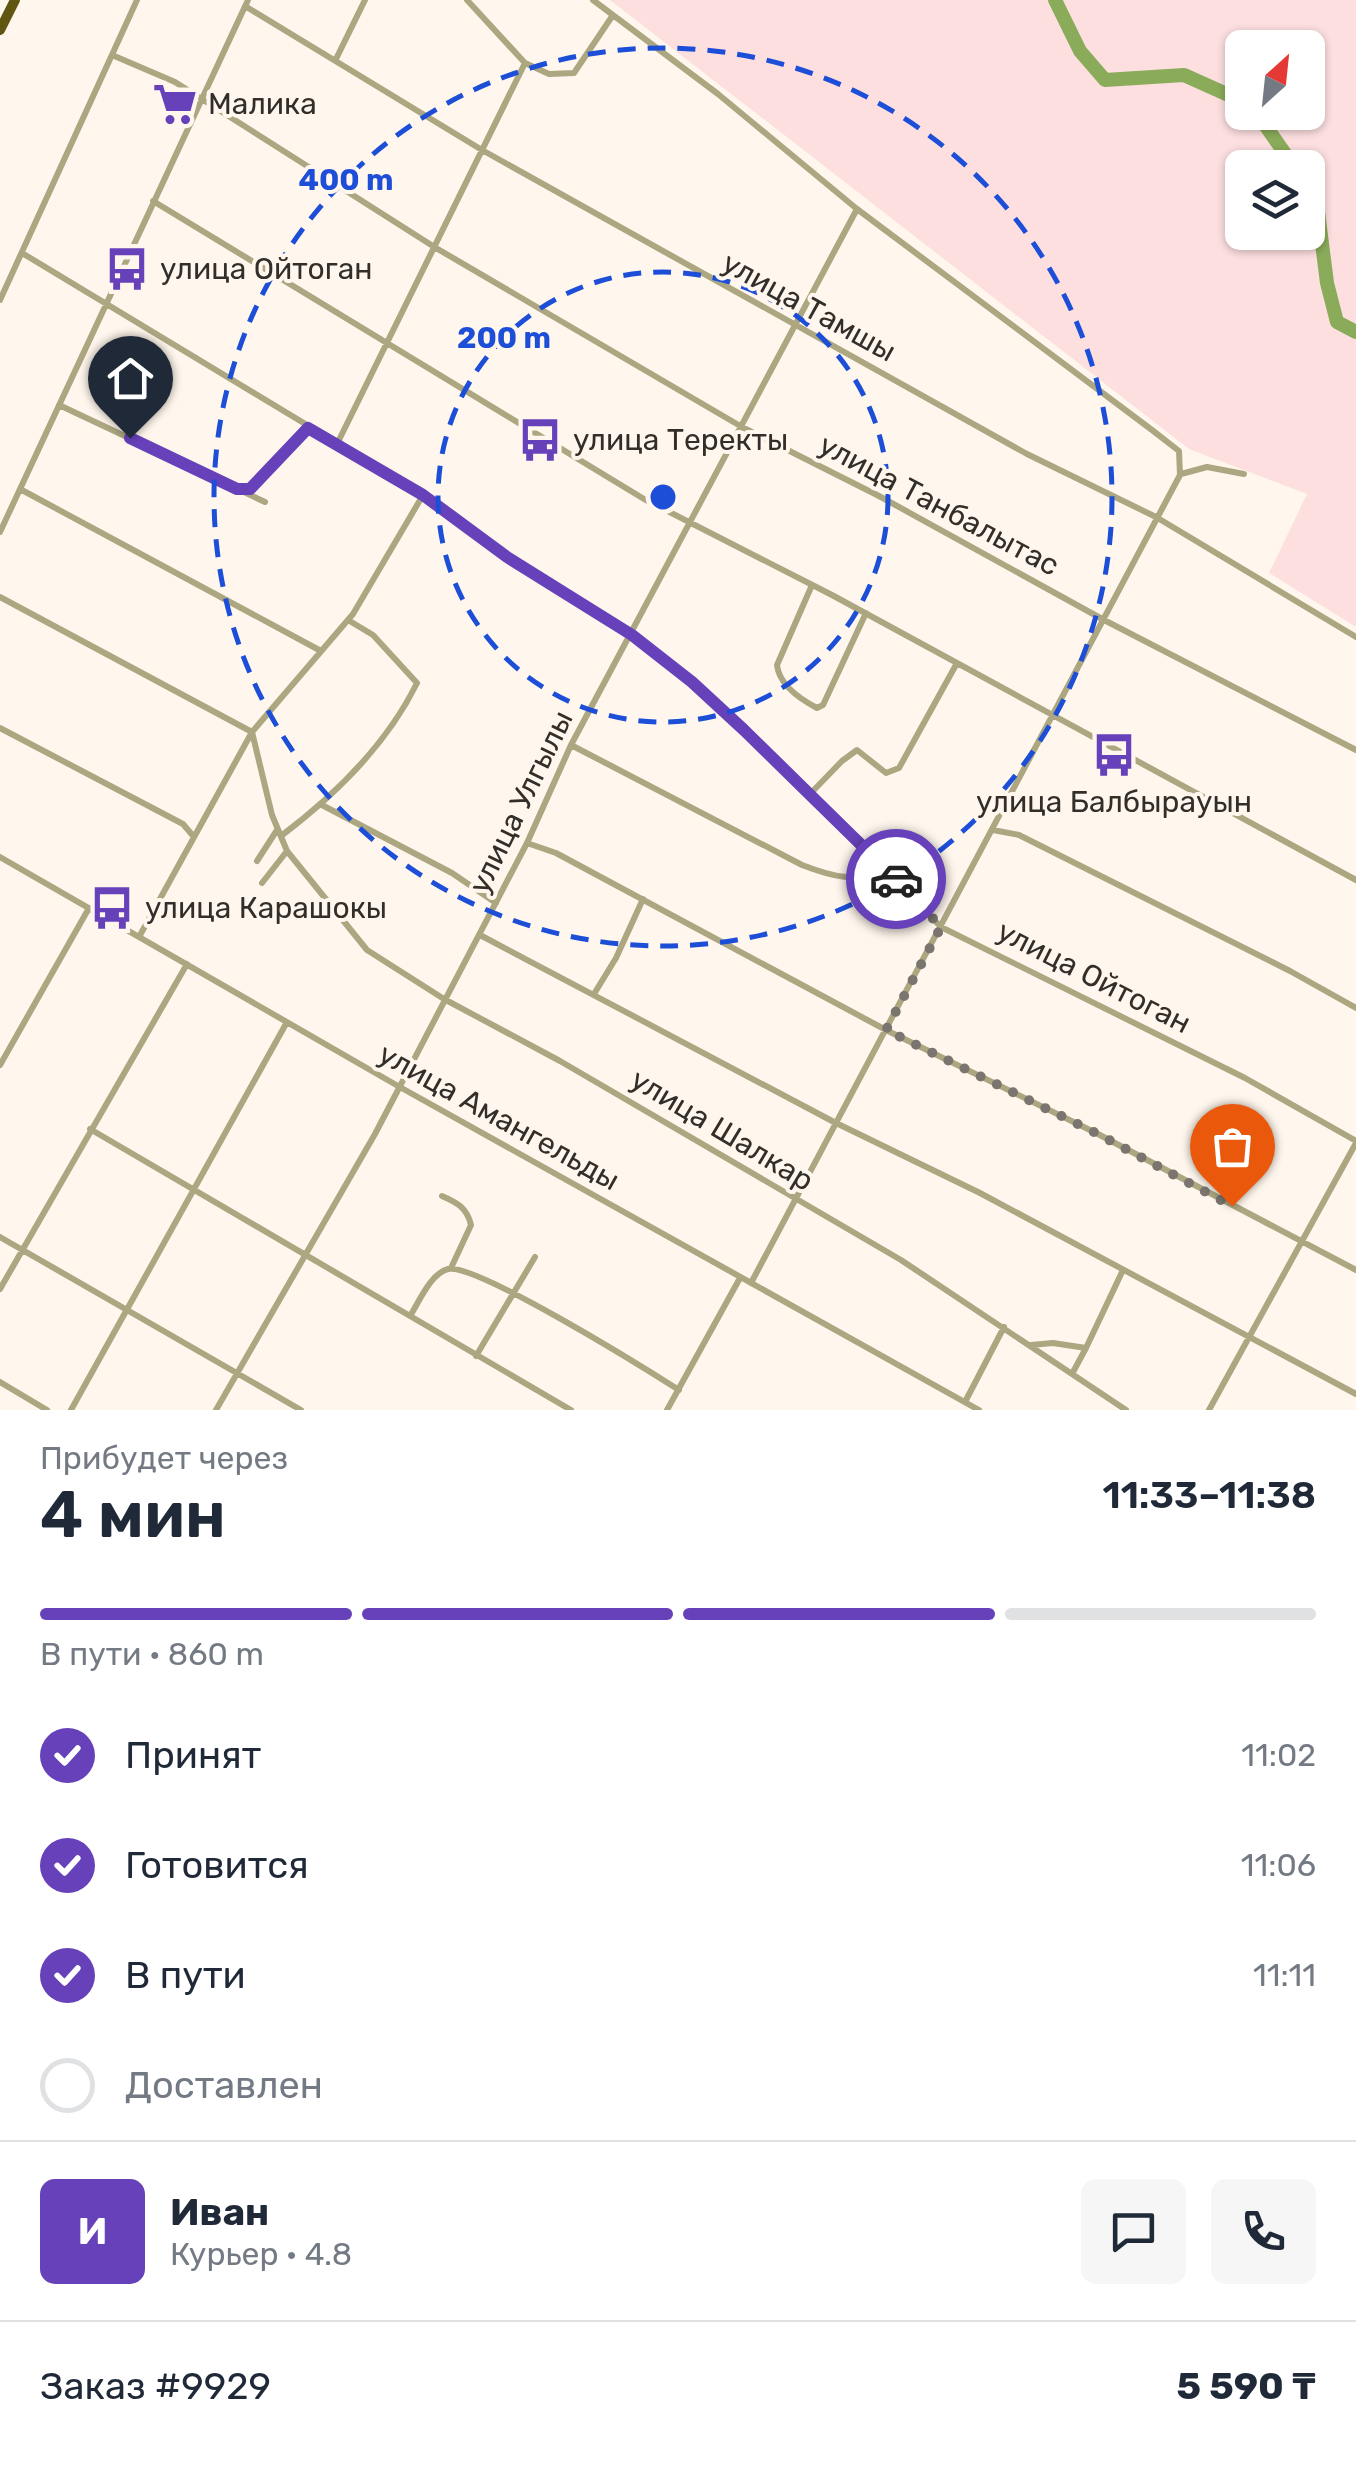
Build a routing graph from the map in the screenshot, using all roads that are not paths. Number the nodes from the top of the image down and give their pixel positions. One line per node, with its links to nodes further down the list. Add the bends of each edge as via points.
1 (15, 0): 8 (highway)
2 (138, 0): 9 (street)
3 (364, 0): 10 (street)
4 (467, 0): 11 (street)
5 (593, 0): 7 (street)
6 (246, 3): 10 (street, улица Тамшы); 12 (street)
7 (613, 16): 11 (street, via 574,73 549,74); 15 (street)
8 (0, 30)
9 (112, 55): 12 (street, улица Танбалытас); 17 (street)
10 (336, 59): 13 (street, улица Тамшы)
11 (525, 63): 13 (street)
12 (201, 98): 14 (street); 16 (street, улица Танбалытас)
13 (482, 150): 16 (street); 20 (street, улица Тамшы)
14 (153, 202): 19 (street); 21 (street)
15 (857, 209): 20 (street, улица Улгылы); 27 (street, via 1179,451)
16 (436, 248): 21 (street); 24 (street, улица Танбалытас)
17 (22, 253): 18 (street); 19 (street, улица Ойтоган)
18 (0, 300)
19 (105, 304): 22 (street); 23 (street, улица Ойтоган)
20 (794, 326): 24 (street, улица Улгылы); 32 (street, улица Тамшы)
21 (387, 344): 25 (street); 33 (street)
22 (59, 405): 28 (street); 29 (street)
23 (308, 428): 25 (street, улица Ойтоган); 29 (street, via 250,489)
24 (742, 428): 33 (street, улица Улгылы); 39 (street, улица Танбалытас)
25 (337, 444): 30 (street, улица Ойтоган)
26 (1244, 474): 27 (street, via 1207,467)
27 (1180, 475): 32 (street)
28 (20, 489): 34 (street); 42 (street)
29 (237, 489): 31 (street)
30 (423, 495): 38 (street); 40 (street, улица Ойтоган)
31 (265, 502)
32 (1156, 517): 39 (street); 41 (street, улица Тамшы)
33 (690, 520): 35 (street); 40 (street, улица Улгылы)
34 (0, 532)
35 (812, 585): 37 (street); 37 (street, via 777,666 778,676 817,708)
36 (0, 598): 46 (street)
37 (866, 613): 43 (street)
38 (348, 620): 42 (street); 50 (street, via 373,635 417,684 378,745)
39 (1104, 620): 44 (street); 48 (street, улица Танбалытас)
40 (632, 635): 47 (street, улица Улгылы); 49 (street, улица Ойтоган)
41 (1356, 637)
42 (321, 651): 46 (street)
43 (957, 663): 44 (street); 49 (street, via 898,768 886,772 857,750)
44 (1054, 715): 51 (street); 59 (street)
45 (0, 728): 53 (street, via 183,824)
46 (252, 732): 52 (street, улица Шалкар); 53 (street)
47 (571, 745): 54 (street, улица Улгылы); 58 (street, via 833,878)
48 (1356, 750)
49 (810, 792): 58 (street, улица Ойтоган)
50 (320, 804): 52 (street); 62 (street)
51 (993, 830): 64 (street); 70 (street, via 1019,835)
52 (280, 832): 55 (street, улица Шалкар); 57 (street)
53 (194, 838): 66 (street)
54 (527, 843): 61 (street); 62 (street, улица Улгылы)
55 (287, 851): 60 (street); 69 (street, улица Шалкар, via 367,950)
56 (0, 857): 63 (street, улица Амангельды)
57 (257, 862)
58 (886, 869): 64 (street, улица Ойтоган)
59 (1356, 880)
60 (262, 883)
61 (643, 899): 68 (street); 72 (street)
62 (496, 903): 65 (street, улица Улгылы)
63 (89, 908): 66 (street, улица Амангельды); 73 (street)
64 (941, 927): 72 (street); 77 (street, улица Ойтоган, via 1245,1078)
65 (480, 935): 68 (street); 69 (street, улица Улгылы)
66 (139, 937): 67 (street, улица Амангельды)
67 (187, 964): 71 (street, улица Амангельды); 76 (street)
68 (594, 994): 75 (street)
69 (444, 999): 74 (street, улица Улгылы); 80 (street, улица Шалкар)
70 (1356, 1008)
71 (287, 1022): 74 (street, улица Амангельды); 78 (street)
72 (886, 1030): 75 (street); 82 (street)
73 (0, 1065)
74 (398, 1086): 84 (street, улица Улгылы); 89 (street, улица Амангельды)
75 (834, 1122): 80 (street); 87 (street)
76 (90, 1129): 78 (street); 83 (street)
77 (1356, 1142): 82 (street)
78 (194, 1188): 84 (street); 93 (street)
79 (442, 1196): 86 (street, via 468,1213 471,1226)
80 (793, 1199): 90 (street); 95 (street, улица Шалкар)
81 (0, 1236): 83 (street)
82 (1300, 1242): 88 (street); 96 (street)
83 (22, 1250): 91 (street); 93 (street)
84 (306, 1254): 94 (street); 100 (street, улица Улгылы)
85 (535, 1258): 92 (street)
86 (451, 1268): 92 (street); 94 (street, via 438,1274)
87 (1123, 1270): 96 (street); 98 (street)
88 (1356, 1270)
89 (740, 1278): 90 (street, улица Амангельды); 103 (street)
90 (750, 1283): 105 (street, улица Амангельды)
91 (0, 1289)
92 (512, 1294): 99 (street); 103 (street)
93 (125, 1311): 100 (street); 107 (street)
94 (410, 1316): 99 (street)
95 (1004, 1327): 97 (street, улица Шалкар); 105 (street)
96 (1249, 1338): 104 (street); 114 (street)
97 (1030, 1346): 98 (street); 101 (street, улица Шалкар)
98 (1086, 1348): 101 (street)
99 (476, 1356): 110 (street)
100 (236, 1372): 108 (street, улица Улгылы); 109 (street)
101 (1072, 1374): 113 (street, улица Шалкар)
102 (0, 1382): 106 (street)
103 (679, 1390): 111 (street)
104 (1356, 1394)
105 (965, 1402): 112 (street, улица Амангельды)
106 (48, 1410)
107 (71, 1410)
108 (216, 1410)
109 (300, 1410)
110 (570, 1410)
111 (668, 1410)
112 (980, 1410)
113 (1126, 1410)
114 (1209, 1410)

